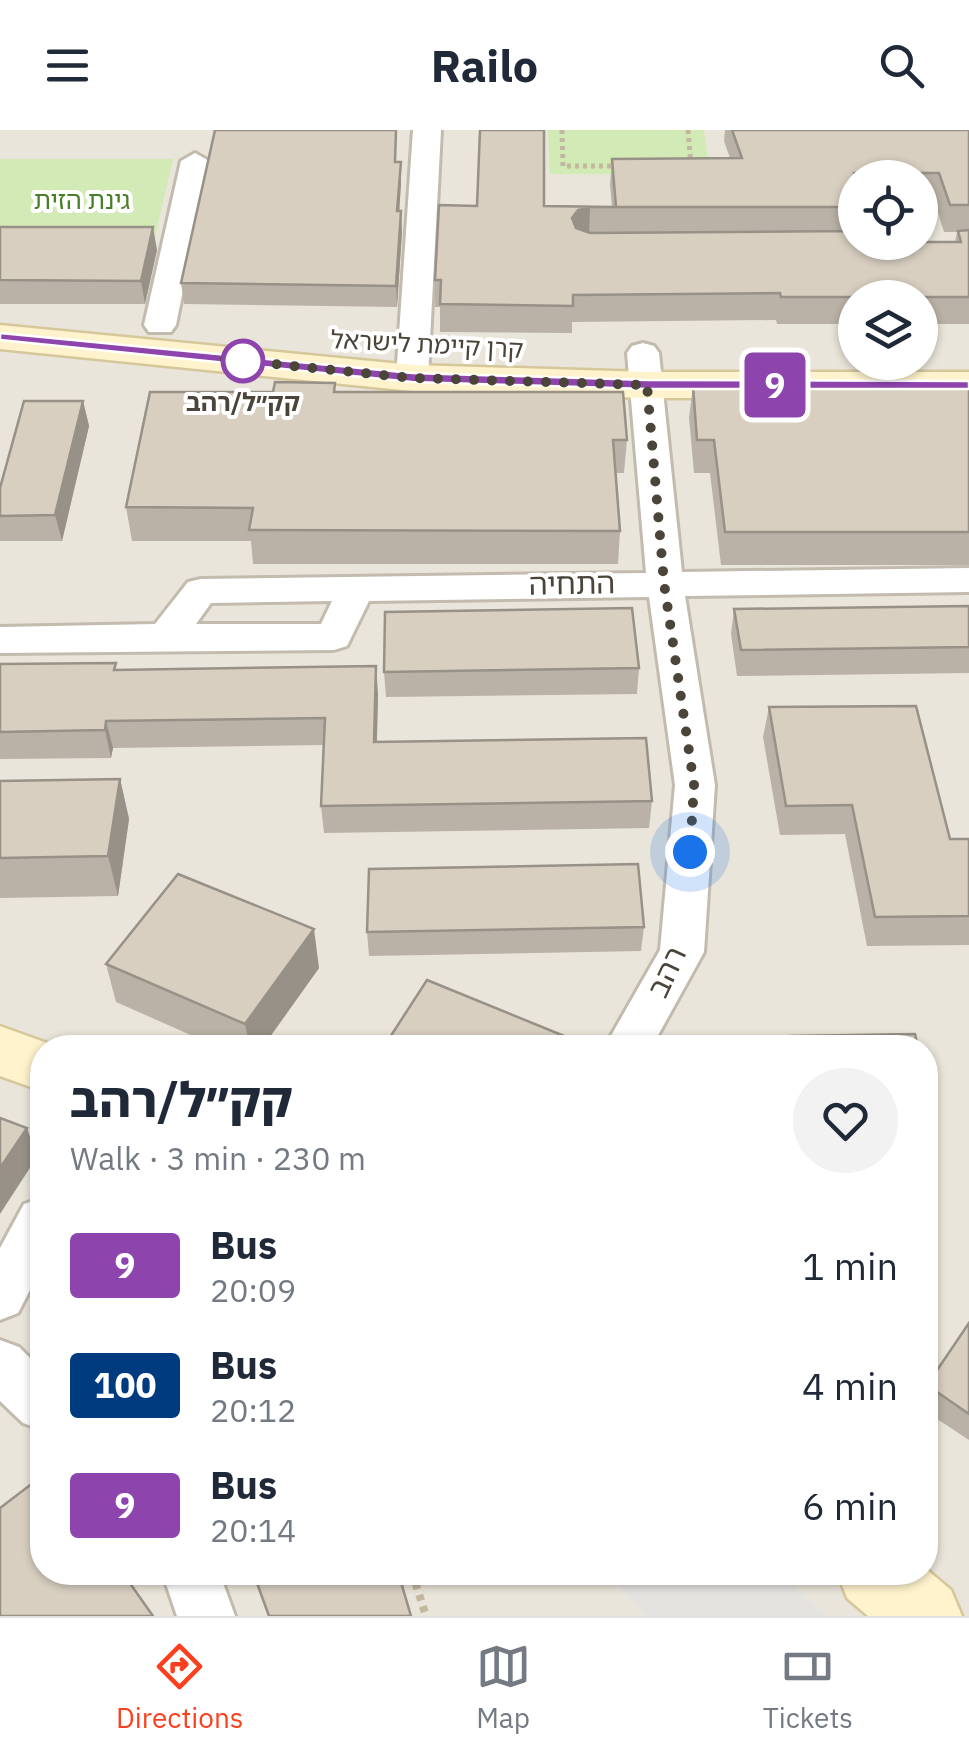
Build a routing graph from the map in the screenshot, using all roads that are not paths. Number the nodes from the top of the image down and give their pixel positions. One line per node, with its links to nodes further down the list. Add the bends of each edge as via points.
1 (427, 130): 9 (street)
2 (194, 161): 4 (street)
3 (0, 316): 4 (street, קרן קיימת לישראל)
4 (160, 325): 9 (street, קרן קיימת לישראל)
5 (0, 337): 9 (street, קרן קיימת לישראל)
6 (838, 355): 10 (street, קרן קיימת לישראל)
7 (938, 355): 8 (street)
8 (969, 355)
9 (413, 362): 10 (street, קרן קיימת לישראל)
10 (645, 369): 11 (street, קרן קיימת לישראל); 13 (street, רהב)
11 (969, 385)
12 (969, 580): 13 (street, התחיה)
13 (664, 583): 14 (street, התחיה, via 356,588 334,637); 15 (street, רהב, via 694,785 682,952)
14 (0, 640)
15 (634, 1035)
16 (0, 1051): 17 (street)
17 (30, 1062)
18 (30, 1242): 19 (street)
19 (0, 1296)
20 (0, 1366): 21 (street)
21 (30, 1394)
22 (195, 1585): 24 (street)
23 (888, 1585): 25 (street)
24 (206, 1616)
25 (925, 1616)

